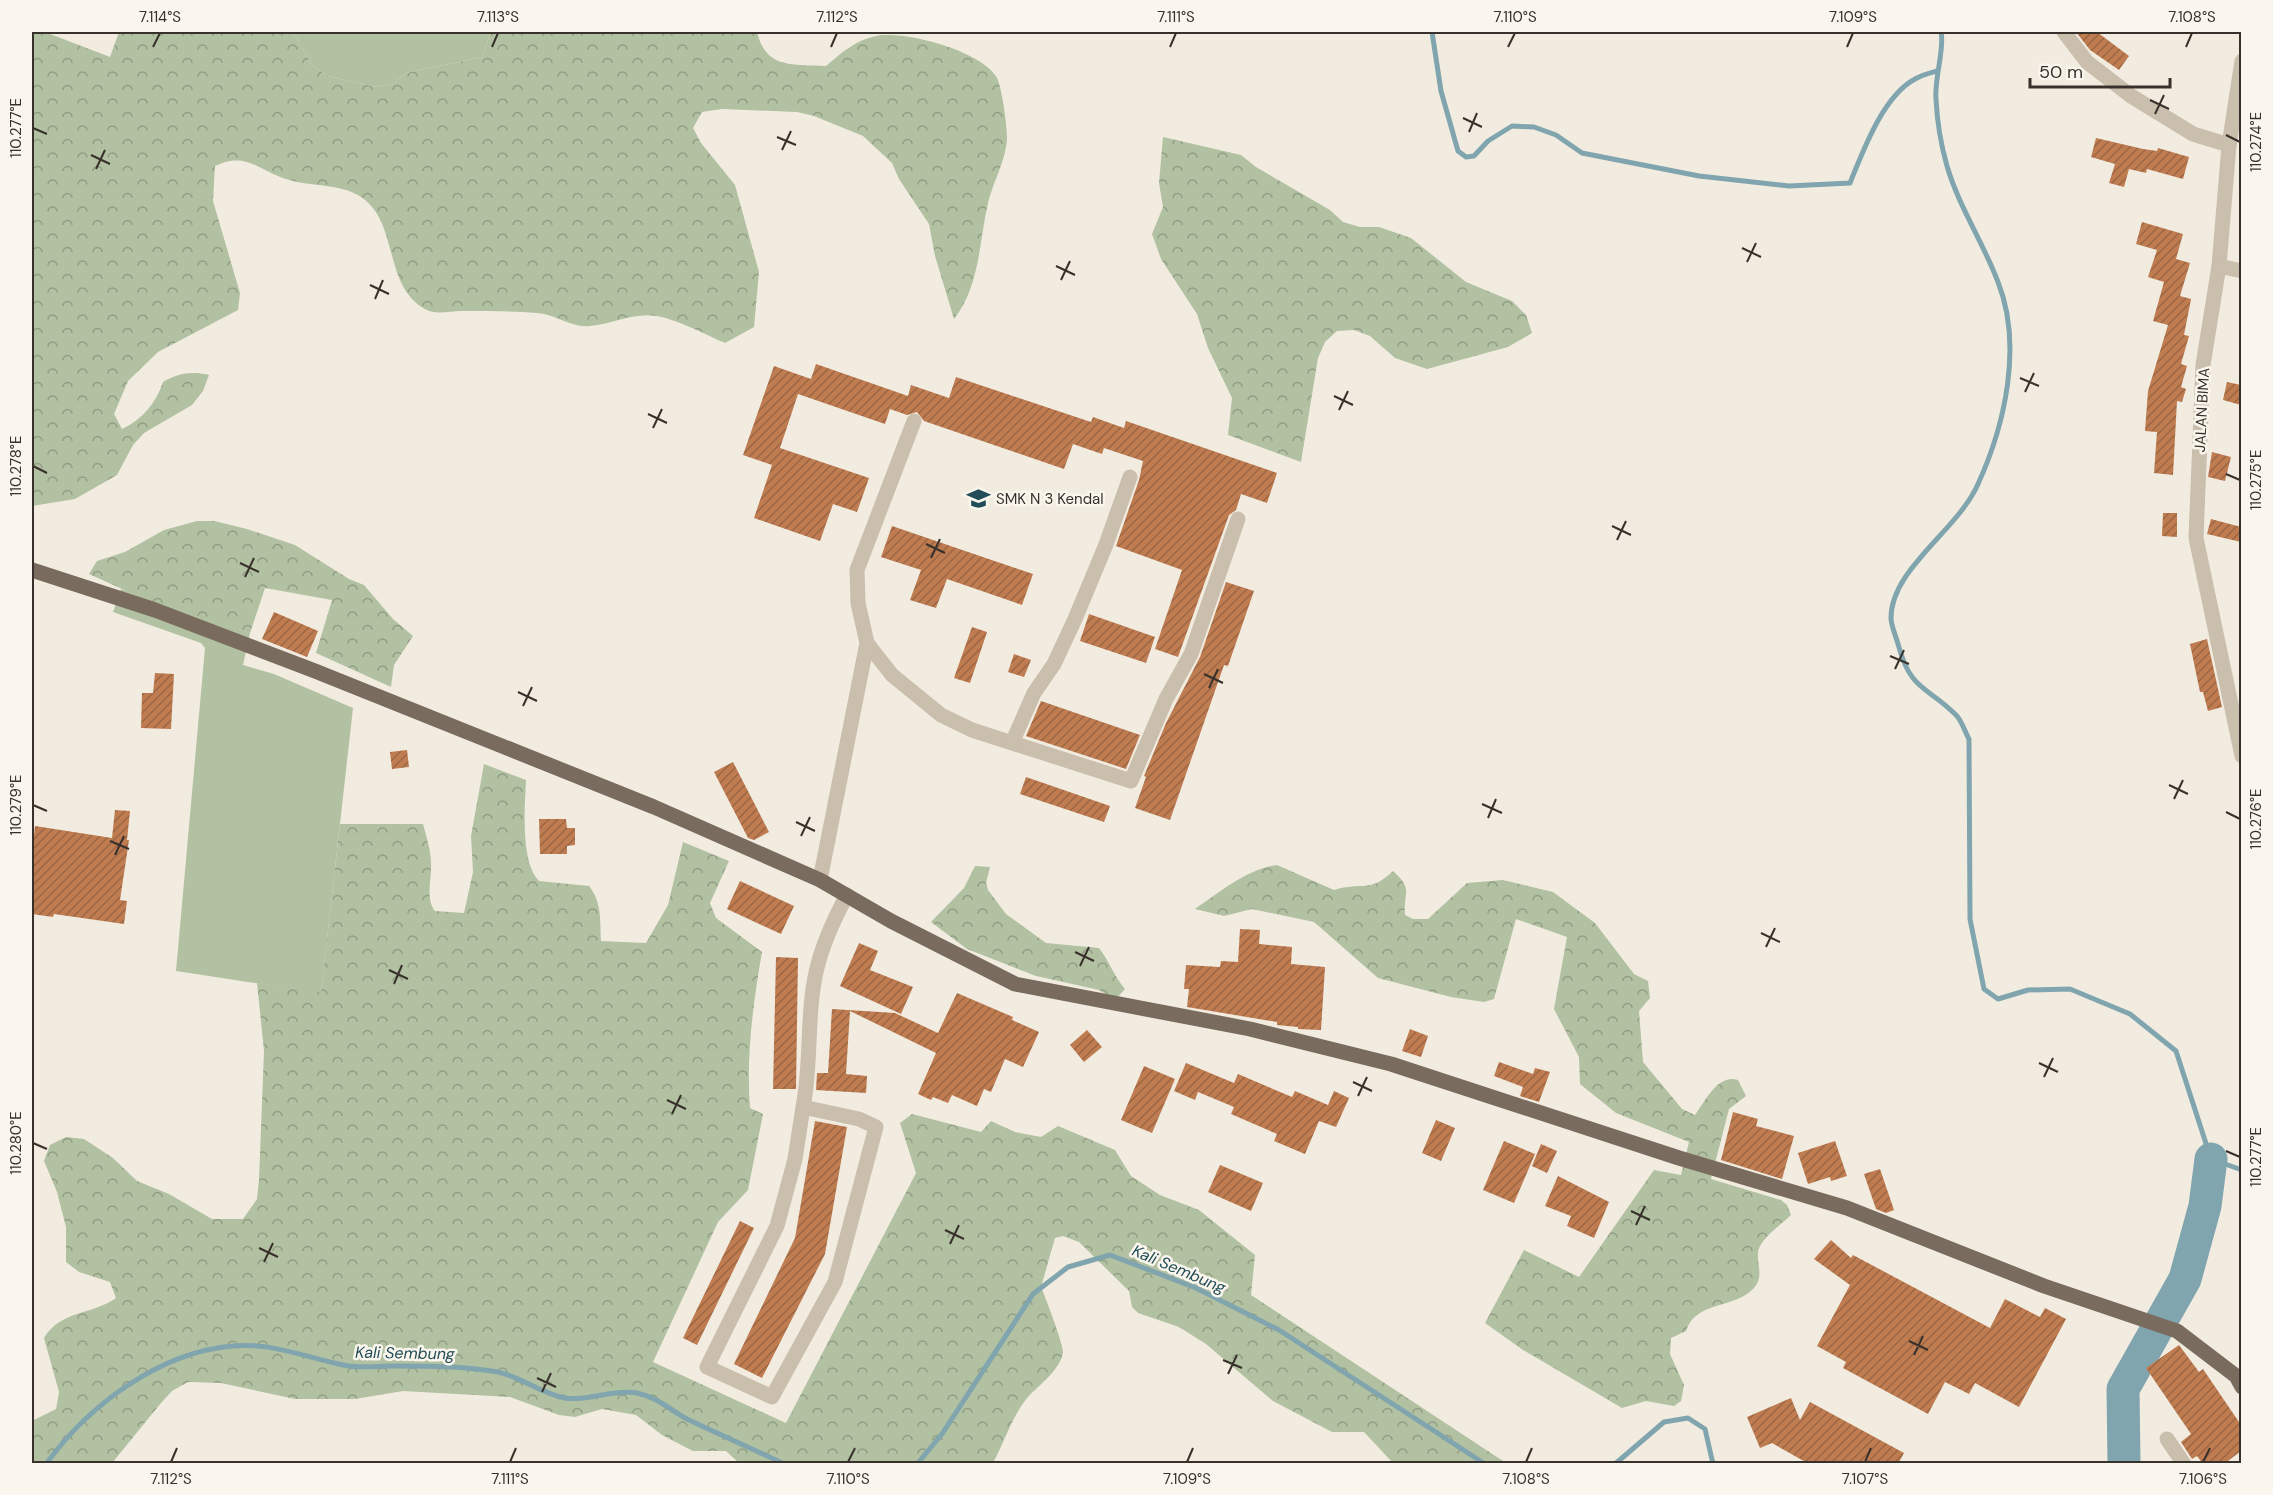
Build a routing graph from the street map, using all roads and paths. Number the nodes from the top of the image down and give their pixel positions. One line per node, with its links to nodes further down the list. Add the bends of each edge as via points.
1 (2064, 32): 3 (street, via 2087,62 2131,96 2193,134)
2 (2241, 61): 3 (street, JALAN BIMA)
3 (2229, 145): 4 (street, JALAN BIMA)
4 (2219, 266): 5 (street); 12 (street, JALAN BIMA, via 2203,365 2196,538)
5 (2241, 271)
6 (914, 422): 10 (street, via 857,570 858,603)
7 (1130, 477): 11 (street, via 1075,619)
8 (1238, 519): 11 (street, via 1191,654 1166,699 1134,779 1126,782)
9 (32, 570): 13 (main road, via 155,610 315,671 654,807)
10 (867, 643): 11 (street, via 891,675 941,715 972,730); 13 (street)
11 (1012, 742)
12 (2241, 756)
13 (820, 880): 14 (main road)
14 (847, 896): 15 (street, via 832,922 817,968 810,1073); 16 (main road, via 1015,984 1250,1029 1391,1064 1847,1208 2127,1317 2177,1331 2236,1376)
15 (803, 1107): 15 (street, via 859,1119 876,1127 836,1282 772,1397 707,1366 777,1226 795,1159)
16 (2241, 1387)
17 (2167, 1438): 18 (street)
18 (2184, 1464)

